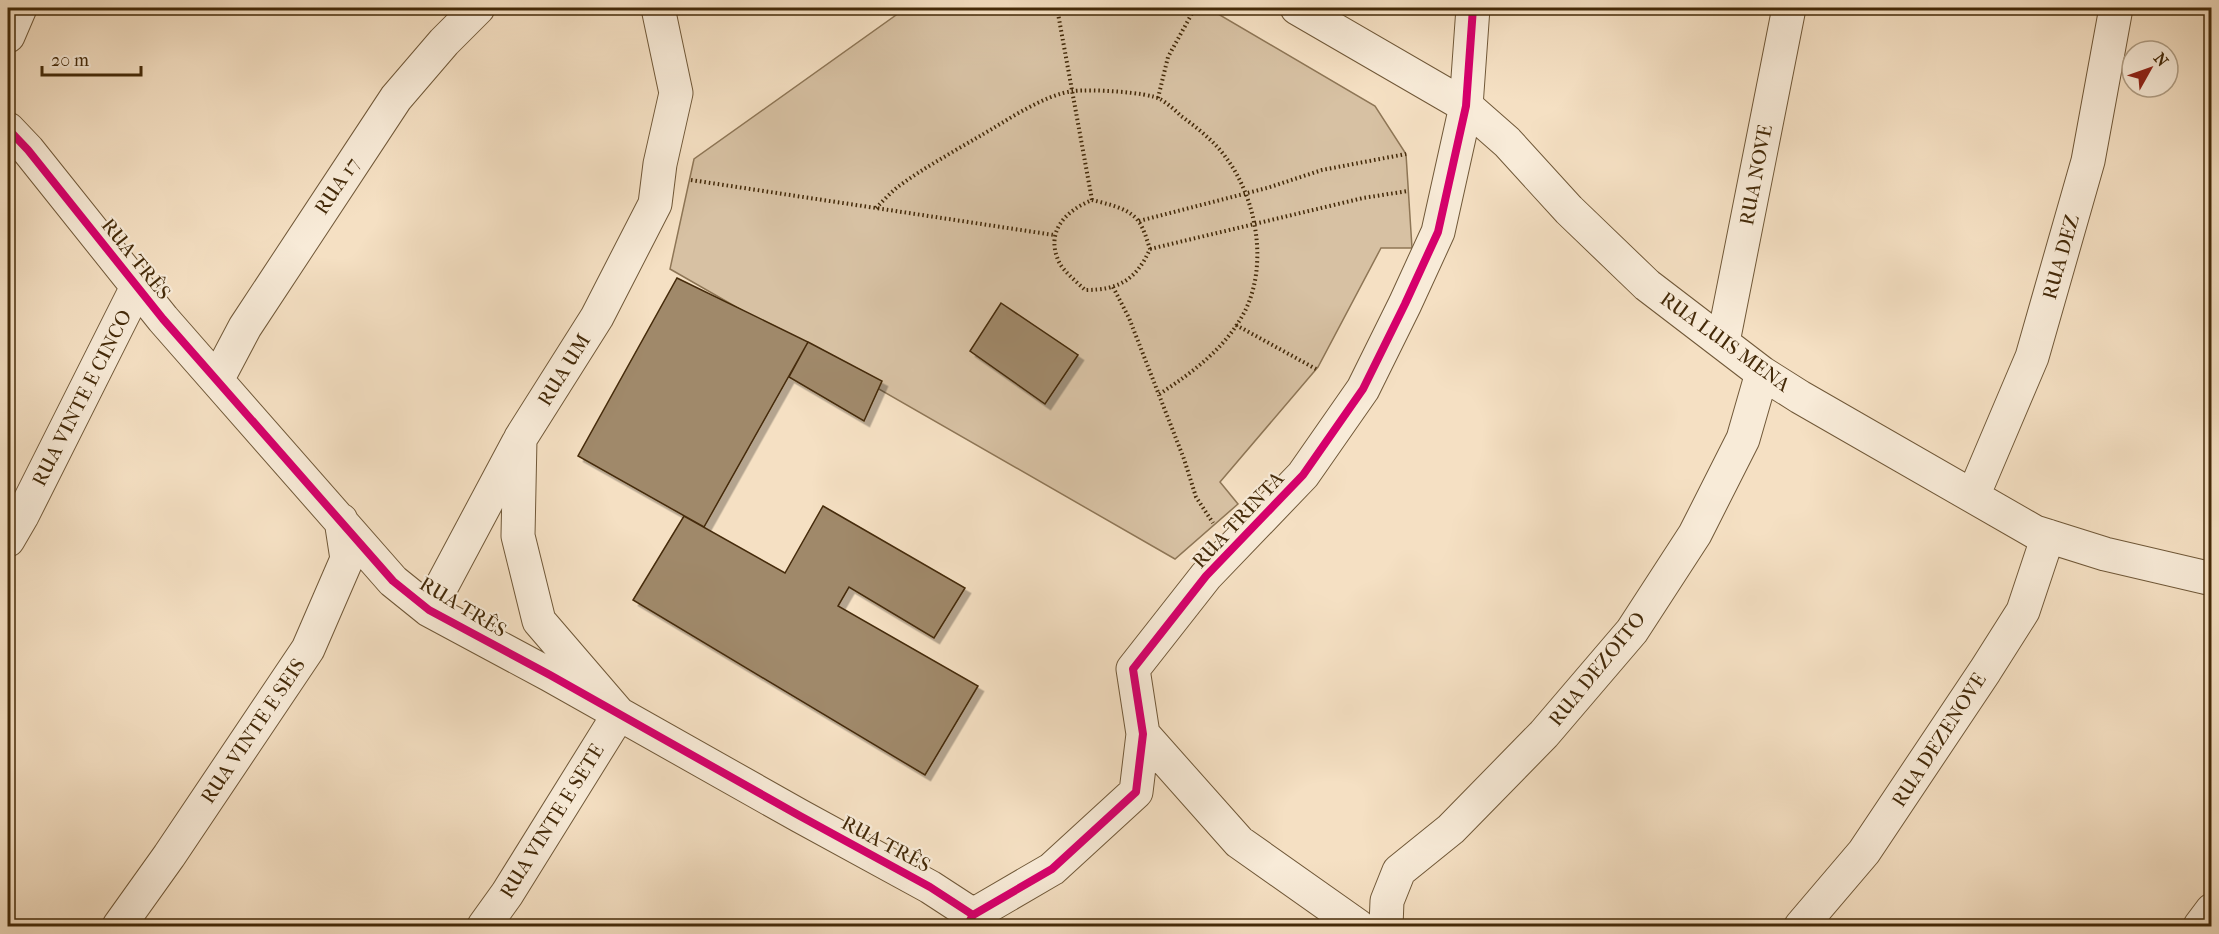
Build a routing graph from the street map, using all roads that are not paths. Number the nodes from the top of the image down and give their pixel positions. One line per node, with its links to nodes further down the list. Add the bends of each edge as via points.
1 (20, 8): 8 (street)
2 (478, 8): 14 (street, RUA 17, via 396,98 251,318)
3 (658, 8): 15 (street, RUA UM, via 676,93 655,204 597,317)
4 (1297, 8): 9 (street, RUA LUIS MENA)
5 (1473, 8): 9 (street, RUA TRINTA)
6 (1789, 8): 12 (street, RUA NOVE)
7 (2116, 8): 16 (street, RUA DEZ, via 2088,161 2032,357)
8 (8, 36)
9 (1466, 106): 12 (street, RUA LUIS MENA, via 1507,142 1569,210 1647,285); 23 (street, RUA TRINTA, via 1438,232 1362,389 1303,476 1206,576 1134,669)
10 (8, 129): 11 (street, RUA TRÊS)
11 (137, 287): 14 (street, RUA TRÊS); 19 (street, RUA VINTE E CINCO)
12 (1722, 342): 13 (street, RUA LUIS MENA)
13 (1761, 373): 16 (street, RUA LUIS MENA); 29 (street, RUA DEZOITO, via 1743,439 1695,534 1632,631 1544,734 1450,829 1399,871 1388,901)
14 (217, 380): 17 (street, RUA TRÊS)
15 (520, 439): 21 (street, RUA UM); 22 (street, via 518,536 539,621)
16 (1973, 496): 18 (street, RUA LUIS MENA)
17 (341, 520): 21 (street, RUA TRÊS, via 393,581); 26 (street, RUA VINTE E SEIS, via 347,559 308,649)
18 (2048, 536): 20 (street, RUA LUIS MENA); 30 (street, RUA DEZENOVE, via 2023,611 1864,852)
19 (8, 540)
20 (2211, 579)
21 (429, 610): 22 (street, RUA TRÊS)
22 (619, 714): 25 (street, RUA TRÊS, via 930,887); 27 (street, RUA VINTE E SETE)
23 (1143, 734): 25 (street, RUA TRINTA, via 1136,792 1052,869); 28 (street, via 1239,842)
24 (2211, 910): 31 (street)
25 (970, 921)
26 (119, 927)
27 (484, 927)
28 (1358, 927)
29 (1386, 927)
30 (1801, 927)
31 (2200, 927)

